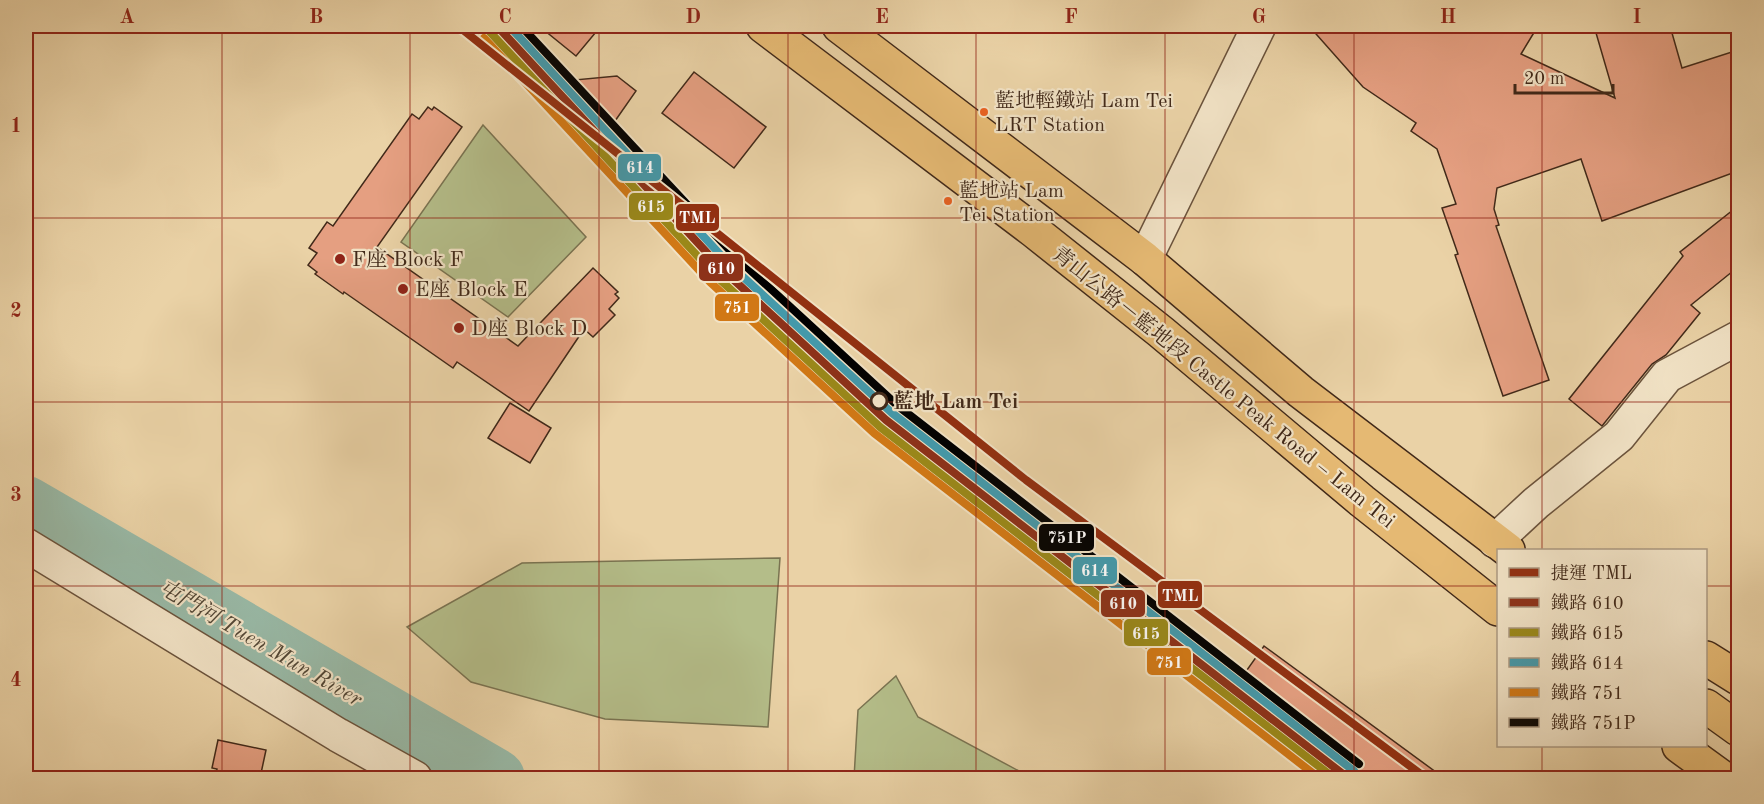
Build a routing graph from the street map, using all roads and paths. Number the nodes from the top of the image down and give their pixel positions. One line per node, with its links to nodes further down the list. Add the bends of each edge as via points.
1 (763, 26): 8 (main road, 青山公路－藍地段 Castle Peak Road – Lam Tei, via 1034,231)
2 (839, 26): 4 (main road)
3 (1259, 26): 4 (street)
4 (1145, 259): 7 (main road, via 1300,392)
5 (1738, 338): 7 (street, via 1667,376 1619,436 1536,503)
6 (26, 545): 14 (street)
7 (1502, 546)
8 (1497, 608)
9 (1707, 659): 10 (main road)
10 (1738, 678)
11 (1707, 707): 12 (main road)
12 (1738, 729)
13 (1680, 747): 15 (main road)
14 (415, 778)
15 (1723, 778)

